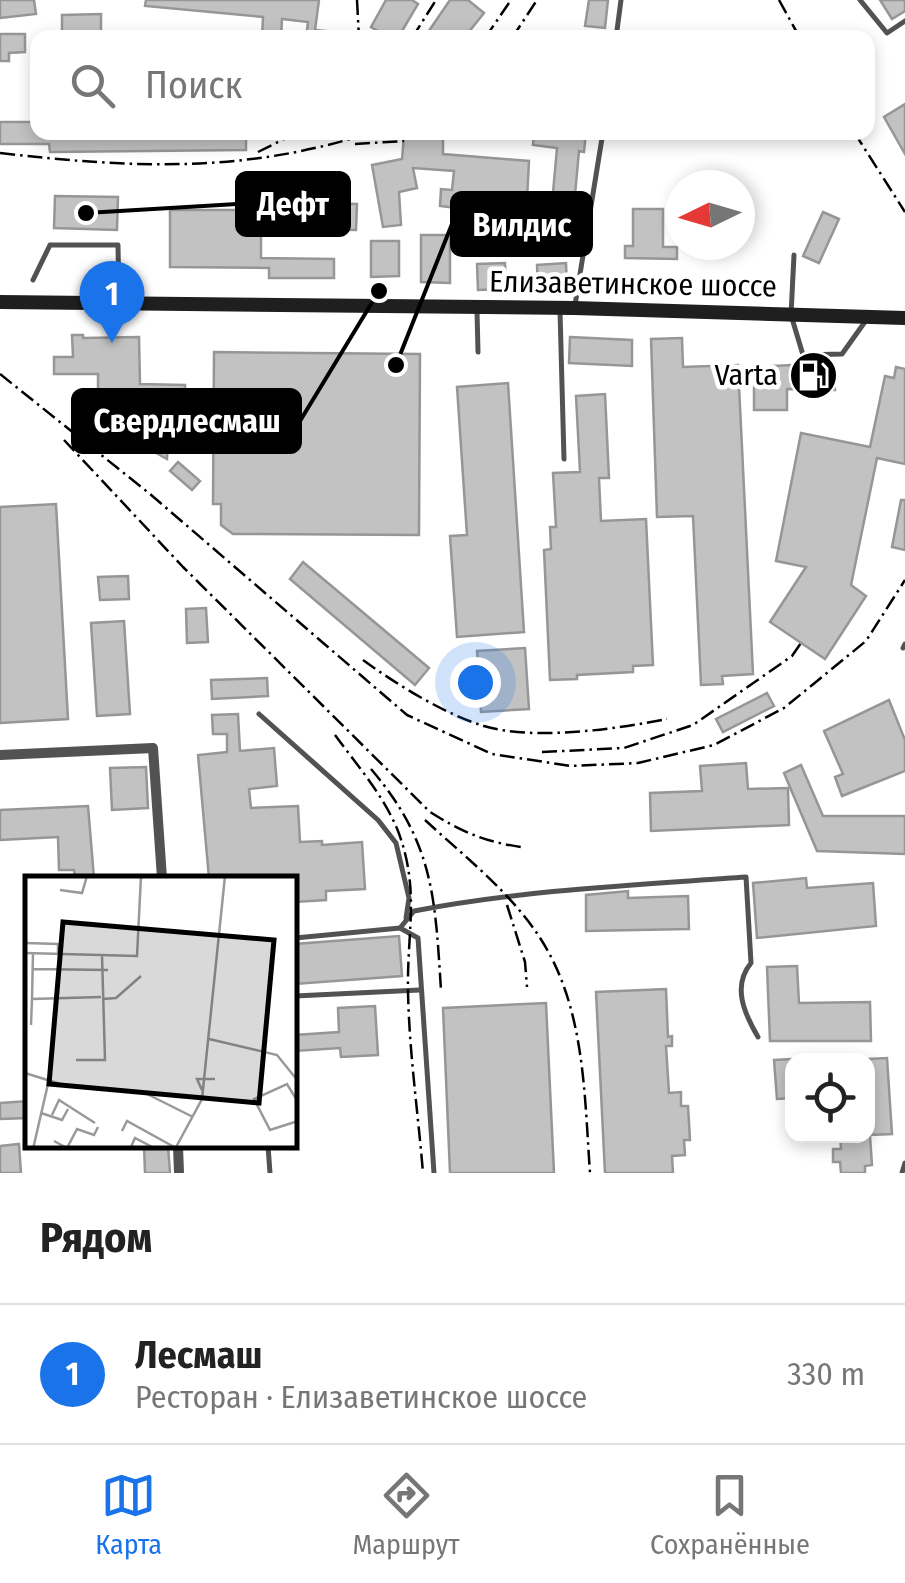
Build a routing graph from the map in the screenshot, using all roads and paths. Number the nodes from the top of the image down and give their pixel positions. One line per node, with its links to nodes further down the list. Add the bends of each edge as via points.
1 (621, 0): 4 (lane)
2 (860, 0): 3 (lane, via 887,32)
3 (905, 21)
4 (617, 30)
5 (601, 140): 11 (lane)
6 (794, 255): 12 (lane)
7 (33, 280): 9 (lane, via 50,245 118,245)
8 (0, 302): 9 (main road, Елизаветинское шоссе)
9 (120, 304): 10 (main road, Елизаветинское шоссе)
10 (477, 308): 11 (main road, Елизаветинское шоссе); 15 (lane)
11 (567, 308): 12 (main road, Елизаветинское шоссе); 16 (lane)
12 (791, 316): 13 (main road, Елизаветинское шоссе); 13 (lane, via 803,355 842,354)
13 (869, 317): 14 (main road, Елизаветинское шоссе)
14 (905, 318)
15 (478, 352)
16 (564, 458)
17 (259, 714): 20 (lane, via 396,843 409,898)
18 (0, 754): 19 (street, via 153,748)
19 (162, 876)
20 (403, 925): 21 (lane); 22 (lane, via 418,938); 24 (lane, via 414,911 542,892 746,876 751,963 740,992)
21 (298, 938)
22 (420, 990): 23 (lane); 30 (lane)
23 (298, 996)
24 (758, 1037)
25 (178, 1148): 28 (street)
26 (268, 1148): 29 (lane)
27 (905, 1163): 31 (lane)
28 (180, 1173)
29 (270, 1173)
30 (434, 1173)
31 (902, 1173)

